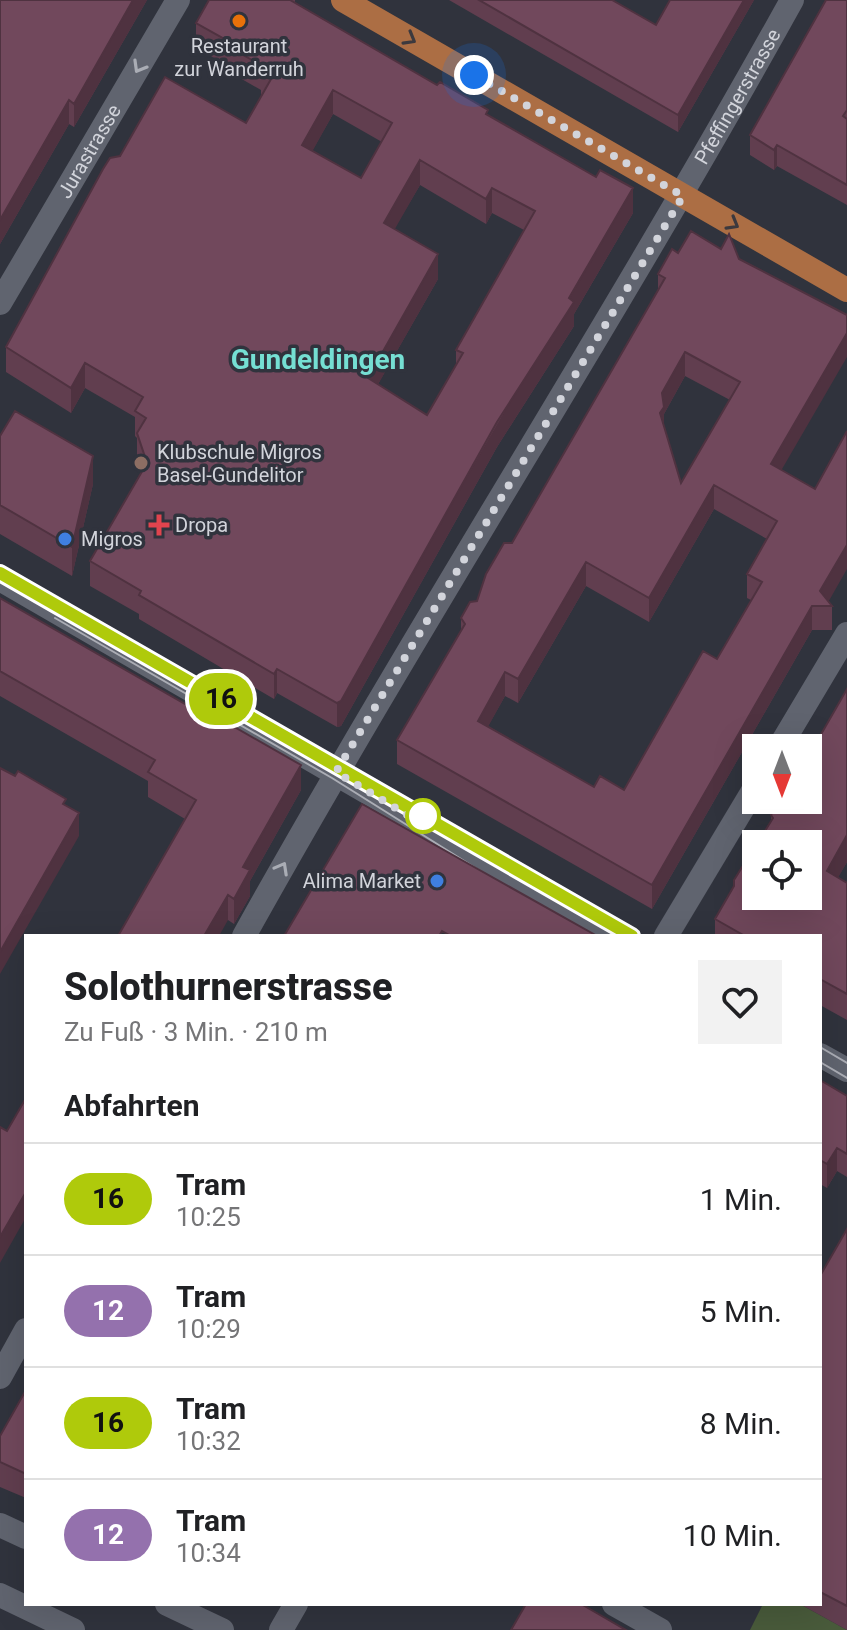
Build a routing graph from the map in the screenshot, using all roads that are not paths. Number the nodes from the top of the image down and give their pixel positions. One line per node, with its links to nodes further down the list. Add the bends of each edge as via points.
1 (178, 0): 6 (street, Jurastrasse, one-way to 6)
2 (343, 0): 4 (main road, one-way to 4)
3 (792, 0): 4 (street, Pfeffingerstrasse)
4 (683, 196): 5 (main road, one-way to 5); 10 (street, Pfeffingerstrasse)
5 (847, 290)
6 (0, 303)
7 (0, 579): 10 (street)
8 (847, 634): 9 (street)
9 (787, 734)
10 (336, 772): 12 (street, Pfeffingerstrasse, one-way to 10); 13 (street)
11 (742, 809): 14 (street)
12 (245, 934)
13 (612, 934)
14 (667, 934)
15 (822, 1056): 16 (street)
16 (847, 1070)
17 (24, 1334): 18 (street)
18 (0, 1377)
19 (0, 1525): 20 (street)
20 (24, 1536)
21 (0, 1595): 25 (street)
22 (171, 1606): 26 (street)
23 (295, 1606): 27 (street)
24 (618, 1606): 28 (street)
25 (73, 1630)
26 (222, 1630)
27 (281, 1630)
28 (660, 1630)

